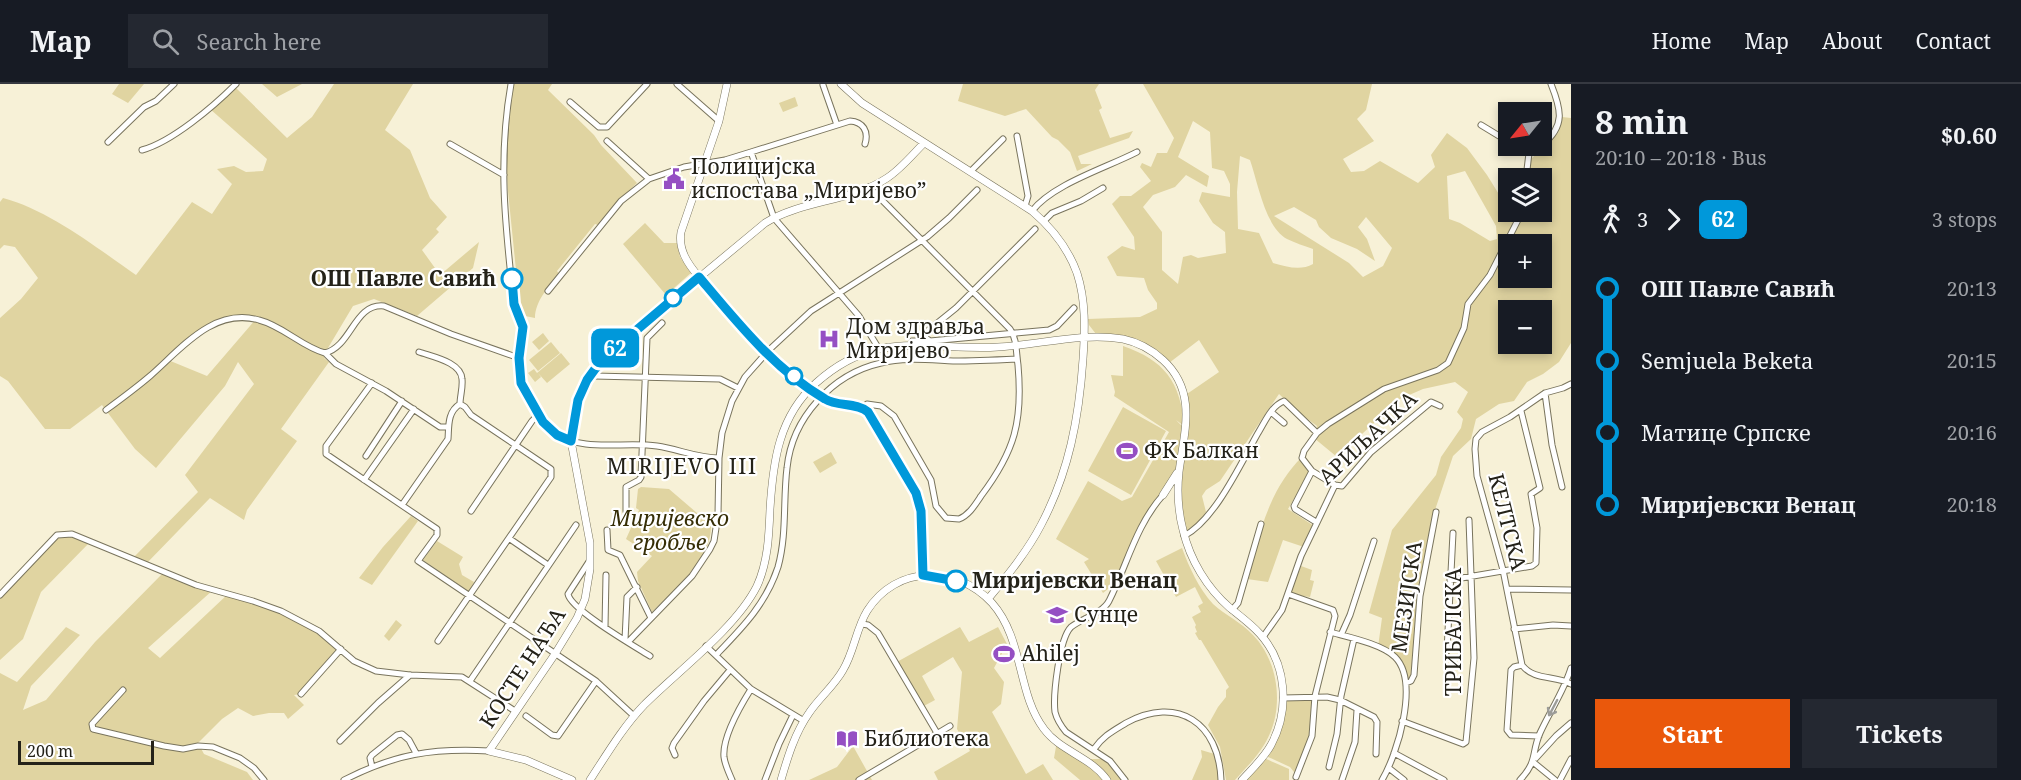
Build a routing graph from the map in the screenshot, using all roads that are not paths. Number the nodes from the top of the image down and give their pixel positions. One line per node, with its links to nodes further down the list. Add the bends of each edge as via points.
1 (174, 84): 19 (street)
2 (236, 84): 23 (street, via 164,142)
3 (512, 84): 28 (street, via 505,122)
4 (647, 84): 10 (street, via 607,127 599,127)
5 (677, 84): 11 (street)
6 (727, 84): 11 (street)
7 (841, 84): 20 (street, via 862,103)
8 (1551, 84): 15 (street, via 1560,116)
9 (823, 85): 12 (street)
10 (570, 102)
11 (719, 121): 26 (street)
12 (837, 125): 22 (street, via 859,123 867,133); 24 (street)
13 (1482, 125): 14 (street)
14 (1498, 135)
15 (1552, 135)
16 (1017, 136): 33 (street)
17 (1003, 139): 27 (street)
18 (607, 141): 29 (street)
19 (108, 142)
20 (924, 143): 27 (street); 30 (street, КОСТЕ НАЂА, via 892,174)
21 (450, 144): 28 (street)
22 (865, 144)
23 (142, 150)
24 (751, 152): 26 (street); 34 (street)
25 (1137, 152): 33 (street, via 1073,181)
26 (704, 162): 29 (street); 39 (street, via 680,237 689,266)
27 (971, 171): 33 (street)
28 (504, 175): 56 (street, via 505,228 514,304 523,327)
29 (649, 179): 40 (street, via 621,201)
30 (869, 188): 34 (street, КОСТЕ НАЂА); 38 (street)
31 (1103, 188): 35 (street)
32 (977, 190): 38 (street)
33 (1029, 208): 35 (street)
34 (774, 218): 39 (street, КОСТЕ НАЂА); 42 (street)
35 (1044, 221): 44 (street, via 1074,265 1082,290)
36 (1517, 222): 77 (street, via 1490,275 1467,306 1464,328 1450,361 1438,370 1384,389)
37 (1035, 229): 41 (street)
38 (922, 241): 41 (street); 42 (street)
39 (699, 277): 55 (street); 78 (street, КОСТЕ НАЂА, via 595,369 578,400)
40 (548, 291)
41 (972, 291): 46 (street); 50 (street, via 925,333)
42 (838, 293): 52 (street); 55 (street, via 811,311)
43 (1074, 308): 46 (street, via 1054,329)
44 (1085, 322): 47 (street, via 1089,332); 48 (street)
45 (662, 323): 59 (street, via 647,338)
46 (1013, 334): 50 (street); 51 (street)
47 (1098, 338): 48 (street); 83 (street, via 1127,340 1143,346 1173,372 1184,396 1188,420)
48 (1084, 339): 51 (street); 117 (street, via 1082,389 1062,480 1035,537)
49 (912, 341): 50 (street)
50 (930, 341)
51 (1016, 346): 52 (street); 57 (street)
52 (879, 349): 63 (street, via 843,363)
53 (419, 352): 67 (street, via 458,370 462,379)
54 (326, 353): 56 (street, via 343,342 366,310 384,306); 60 (street, via 336,364); 71 (street, via 264,321 228,318 196,335)
55 (766, 353): 62 (street); 63 (street)
56 (519, 358): 74 (street, via 521,383)
57 (1017, 359): 65 (street, via 891,361 861,369); 69 (street, via 1019,404 1015,434 995,476 969,513 959,519 946,518 936,506 931,480 891,412 875,404)
58 (594, 376): 59 (street)
59 (644, 377): 62 (street, via 720,379); 80 (street)
60 (372, 382): 66 (street); 85 (street, via 325,449 328,456)
61 (1571, 384): 64 (street, КЕЛТСКА)
62 (738, 388): 82 (street, via 726,418)
63 (810, 389): 65 (street); 132 (street, via 795,406 776,448 769,535 760,577 747,602)
64 (1545, 393): 72 (street, КЕЛТСКА); 87 (street)
65 (821, 397): 69 (street); 136 (street, via 792,443 783,539 766,596)
66 (402, 401): 70 (street); 81 (street)
67 (460, 404): 76 (street); 79 (street)
68 (1440, 406): 86 (street, АРИЉАЧКА, via 1431,402 1371,452 1342,486)
69 (863, 408): 108 (street, via 874,419 916,493 921,511)
70 (414, 409): 76 (street); 85 (street)
71 (106, 410)
72 (1521, 411): 106 (street, КЕЛТСКА, via 1480,433 1474,449 1479,485); 106 (street, via 1539,488 1531,494 1537,528 1536,563)
73 (1271, 412): 75 (street); 77 (street, via 1284,401); 101 (street, via 1211,511)
74 (538, 416): 78 (street, via 552,431); 79 (street)
75 (1284, 423)
76 (446, 427): 91 (street, via 448,439)
77 (1317, 433): 84 (street, via 1302,456)
78 (571, 441): 80 (street); 104 (street, КОСТЕ НАЂА)
79 (515, 445): 92 (street); 102 (street, via 552,473)
80 (643, 445): 82 (street); 93 (street, via 641,477 626,488)
81 (366, 456)
82 (719, 458): 120 (street, via 718,515 710,549 692,576)
83 (1180, 468): 88 (street); 89 (street)
84 (1312, 471): 86 (street); 96 (street, via 1294,506)
85 (364, 480): 91 (street)
86 (1335, 485): 96 (street, АРИЉАЧКА)
87 (1562, 487)
88 (1178, 489): 89 (street); 90 (street)
89 (1166, 493): 90 (street); 164 (street, via 1143,522 1108,603 1072,626 1062,646 1057,718 1066,732)
90 (1178, 501): 101 (street)
91 (402, 505): 116 (street, via 438,531 418,561)
92 (471, 511)
93 (626, 511)
94 (1436, 512): 144 (street, МЕЗИЈСКА, via 1420,596 1414,675)
95 (1469, 520): 109 (street, ТРИБАЛСКА)
96 (1316, 522): 114 (street, АРИЉАЧКА)
97 (1261, 524): 118 (street)
98 (576, 525): 105 (street)
99 (607, 530): 111 (street, via 608,550 620,555)
100 (1453, 532): 110 (street)
101 (1184, 536): 118 (street, via 1203,576)
102 (510, 539): 105 (street); 116 (street)
103 (1374, 541): 127 (street)
104 (591, 558): 119 (street, КОСТЕ НАЂА); 119 (street, via 568,594)
105 (548, 566): 121 (street)
106 (1503, 570): 109 (street); 112 (street, КЕЛТСКА)
107 (606, 575): 123 (street)
108 (923, 575): 117 (street, via 956,580); 122 (street, via 901,580 886,589 874,601)
109 (1470, 577): 110 (street); 158 (street, ТРИБАЛСКА, via 1474,658 1465,743)
110 (1450, 580): 134 (street)
111 (637, 587): 120 (street); 131 (street, via 627,597)
112 (1507, 589): 113 (street); 125 (street, КЕЛТСКА)
113 (1571, 590)
114 (1288, 594): 126 (street, via 1333,610); 128 (street, АРИЉАЧКА)
115 (0, 595): 133 (street, via 57,536 72,534 196,585 271,607 319,630)
116 (470, 597): 121 (street); 130 (street)
117 (988, 599): 185 (street, via 1009,630 1040,724 1052,738 1091,764)
118 (1232, 610): 128 (street)
119 (581, 611): 123 (street); 135 (street, КОСТЕ НАЂА)
120 (651, 618): 131 (street)
121 (509, 623): 135 (street); 142 (street)
122 (862, 624): 157 (street, via 846,666); 161 (street, via 878,633)
123 (605, 627): 131 (street)
124 (1571, 627): 125 (street)
125 (1514, 629): 138 (street, КЕЛТСКА)
126 (1330, 632): 127 (street); 149 (street)
127 (1341, 634): 129 (street)
128 (1263, 637): 150 (street, via 1280,671)
129 (1354, 639): 144 (street, via 1394,656); 151 (street)
130 (438, 641)
131 (627, 641): 137 (street)
132 (706, 646): 136 (street); 156 (street)
133 (341, 649): 141 (street, via 354,661 376,671); 148 (street)
134 (1447, 651)
135 (555, 654): 143 (street); 153 (street, КОСТЕ НАЂА)
136 (716, 655): 140 (street)
137 (650, 656)
138 (1522, 664): 145 (street, via 1536,675); 162 (street, via 1511,670 1507,730 1511,735)
139 (1571, 668): 145 (street)
140 (730, 670): 146 (street); 169 (street, via 673,745)
141 (410, 675): 142 (street, via 458,676); 163 (street)
142 (470, 681): 153 (street)
143 (596, 681): 155 (street, via 558,736); 156 (street)
144 (1406, 683): 158 (street)
145 (1569, 683): 162 (street, one-way to 162)
146 (752, 689): 154 (street); 181 (street, via 724,749)
147 (123, 690): 177 (street, via 92,724 93,729 183,749 206,746 240,758)
148 (300, 694)
149 (1315, 696): 150 (street); 151 (street); 175 (street, via 1312,736)
150 (1283, 698): 188 (street, via 1281,720 1272,744)
151 (1340, 700): 152 (street); 173 (street)
152 (1356, 710): 168 (street, via 1377,722); 189 (street, via 1355,742)
153 (515, 711): 165 (street, КОСТЕ НАЂА)
154 (793, 715): 157 (street); 182 (street)
155 (526, 716)
156 (634, 716): 180 (street)
157 (804, 721): 183 (street)
158 (1402, 722): 167 (street)
159 (1571, 723): 171 (street)
160 (950, 726): 161 (street)
161 (937, 733): 184 (street)
162 (1539, 736): 171 (street)
163 (340, 741)
164 (1094, 749): 186 (street, via 1110,760); 187 (street, via 1105,735 1144,714 1175,713 1194,721 1212,740 1219,756)
165 (489, 751): 166 (street, via 450,749); 179 (street, via 526,760)
166 (416, 753): 172 (street); 172 (street, via 407,737 397,735 372,755)
167 (1394, 753): 174 (street); 192 (street)
168 (1376, 754)
169 (675, 755)
170 (1571, 759): 194 (street)
171 (1534, 761): 176 (street); 193 (street)
172 (372, 767): 178 (street)
173 (1329, 767)
174 (1390, 769): 190 (street); 191 (street)
175 (1296, 777)
176 (1522, 779)
177 (264, 780)
178 (344, 780)
179 (572, 780)
180 (590, 780)
181 (732, 780)
182 (765, 780)
183 (781, 780)
184 (859, 780)
185 (1107, 780)
186 (1125, 780)
187 (1221, 780)
188 (1242, 780)
189 (1342, 780)
190 (1382, 780)
191 (1404, 780)
192 (1444, 780)
193 (1555, 780)
194 (1560, 780)

